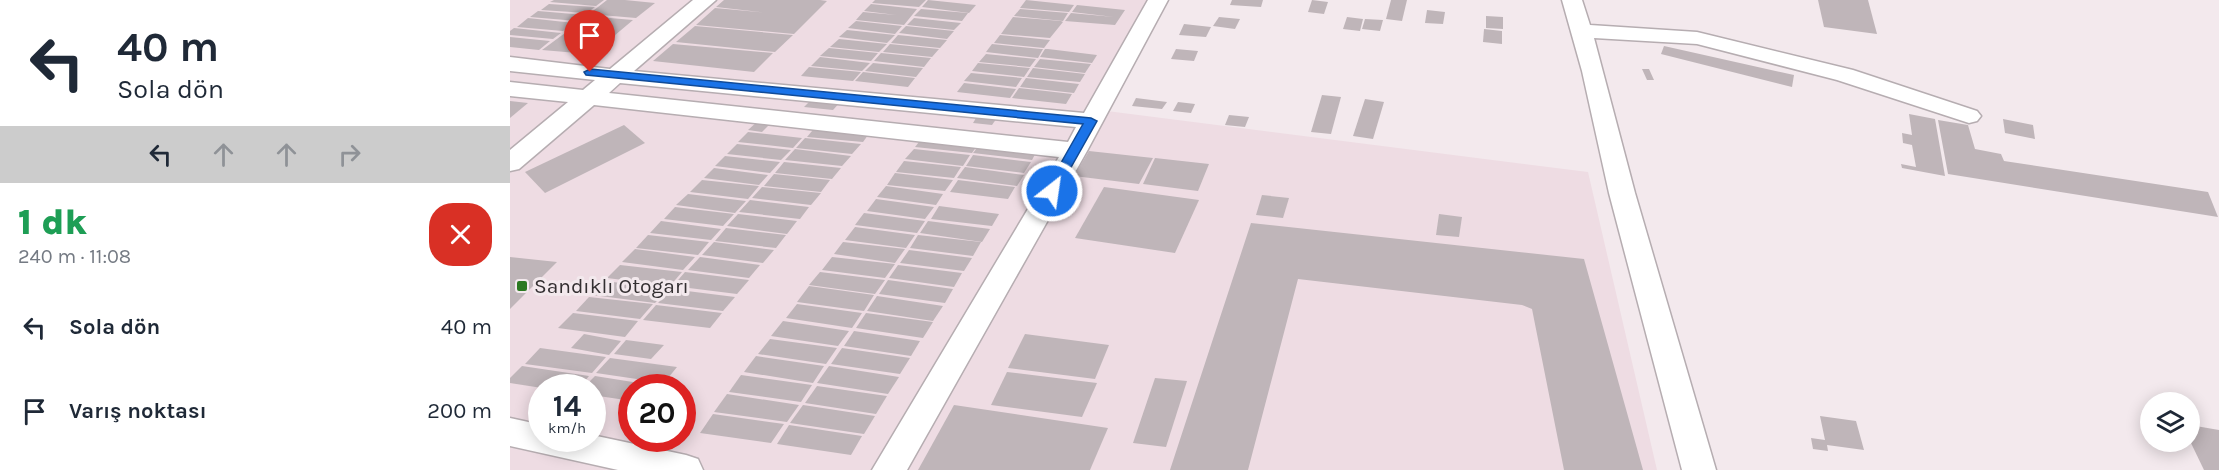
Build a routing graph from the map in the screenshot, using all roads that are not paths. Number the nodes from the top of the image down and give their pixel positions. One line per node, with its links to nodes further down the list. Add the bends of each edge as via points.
1 (680, 0): 7 (street)
2 (706, 0): 8 (street)
3 (1158, 0): 12 (street)
4 (1572, 0): 5 (street)
5 (1581, 31): 11 (street, via 1697,38 1845,75); 19 (street)
6 (510, 64): 7 (street)
7 (590, 72): 8 (street); 10 (street)
8 (615, 76): 10 (street); 12 (street)
9 (510, 89): 10 (street)
10 (578, 97): 13 (street); 14 (street); 15 (street)
11 (1969, 116)
12 (1091, 121): 14 (street)
13 (510, 142)
14 (1075, 151): 18 (street)
15 (510, 163)
16 (510, 432): 17 (street)
17 (686, 470)
18 (889, 470)
19 (1699, 470)

